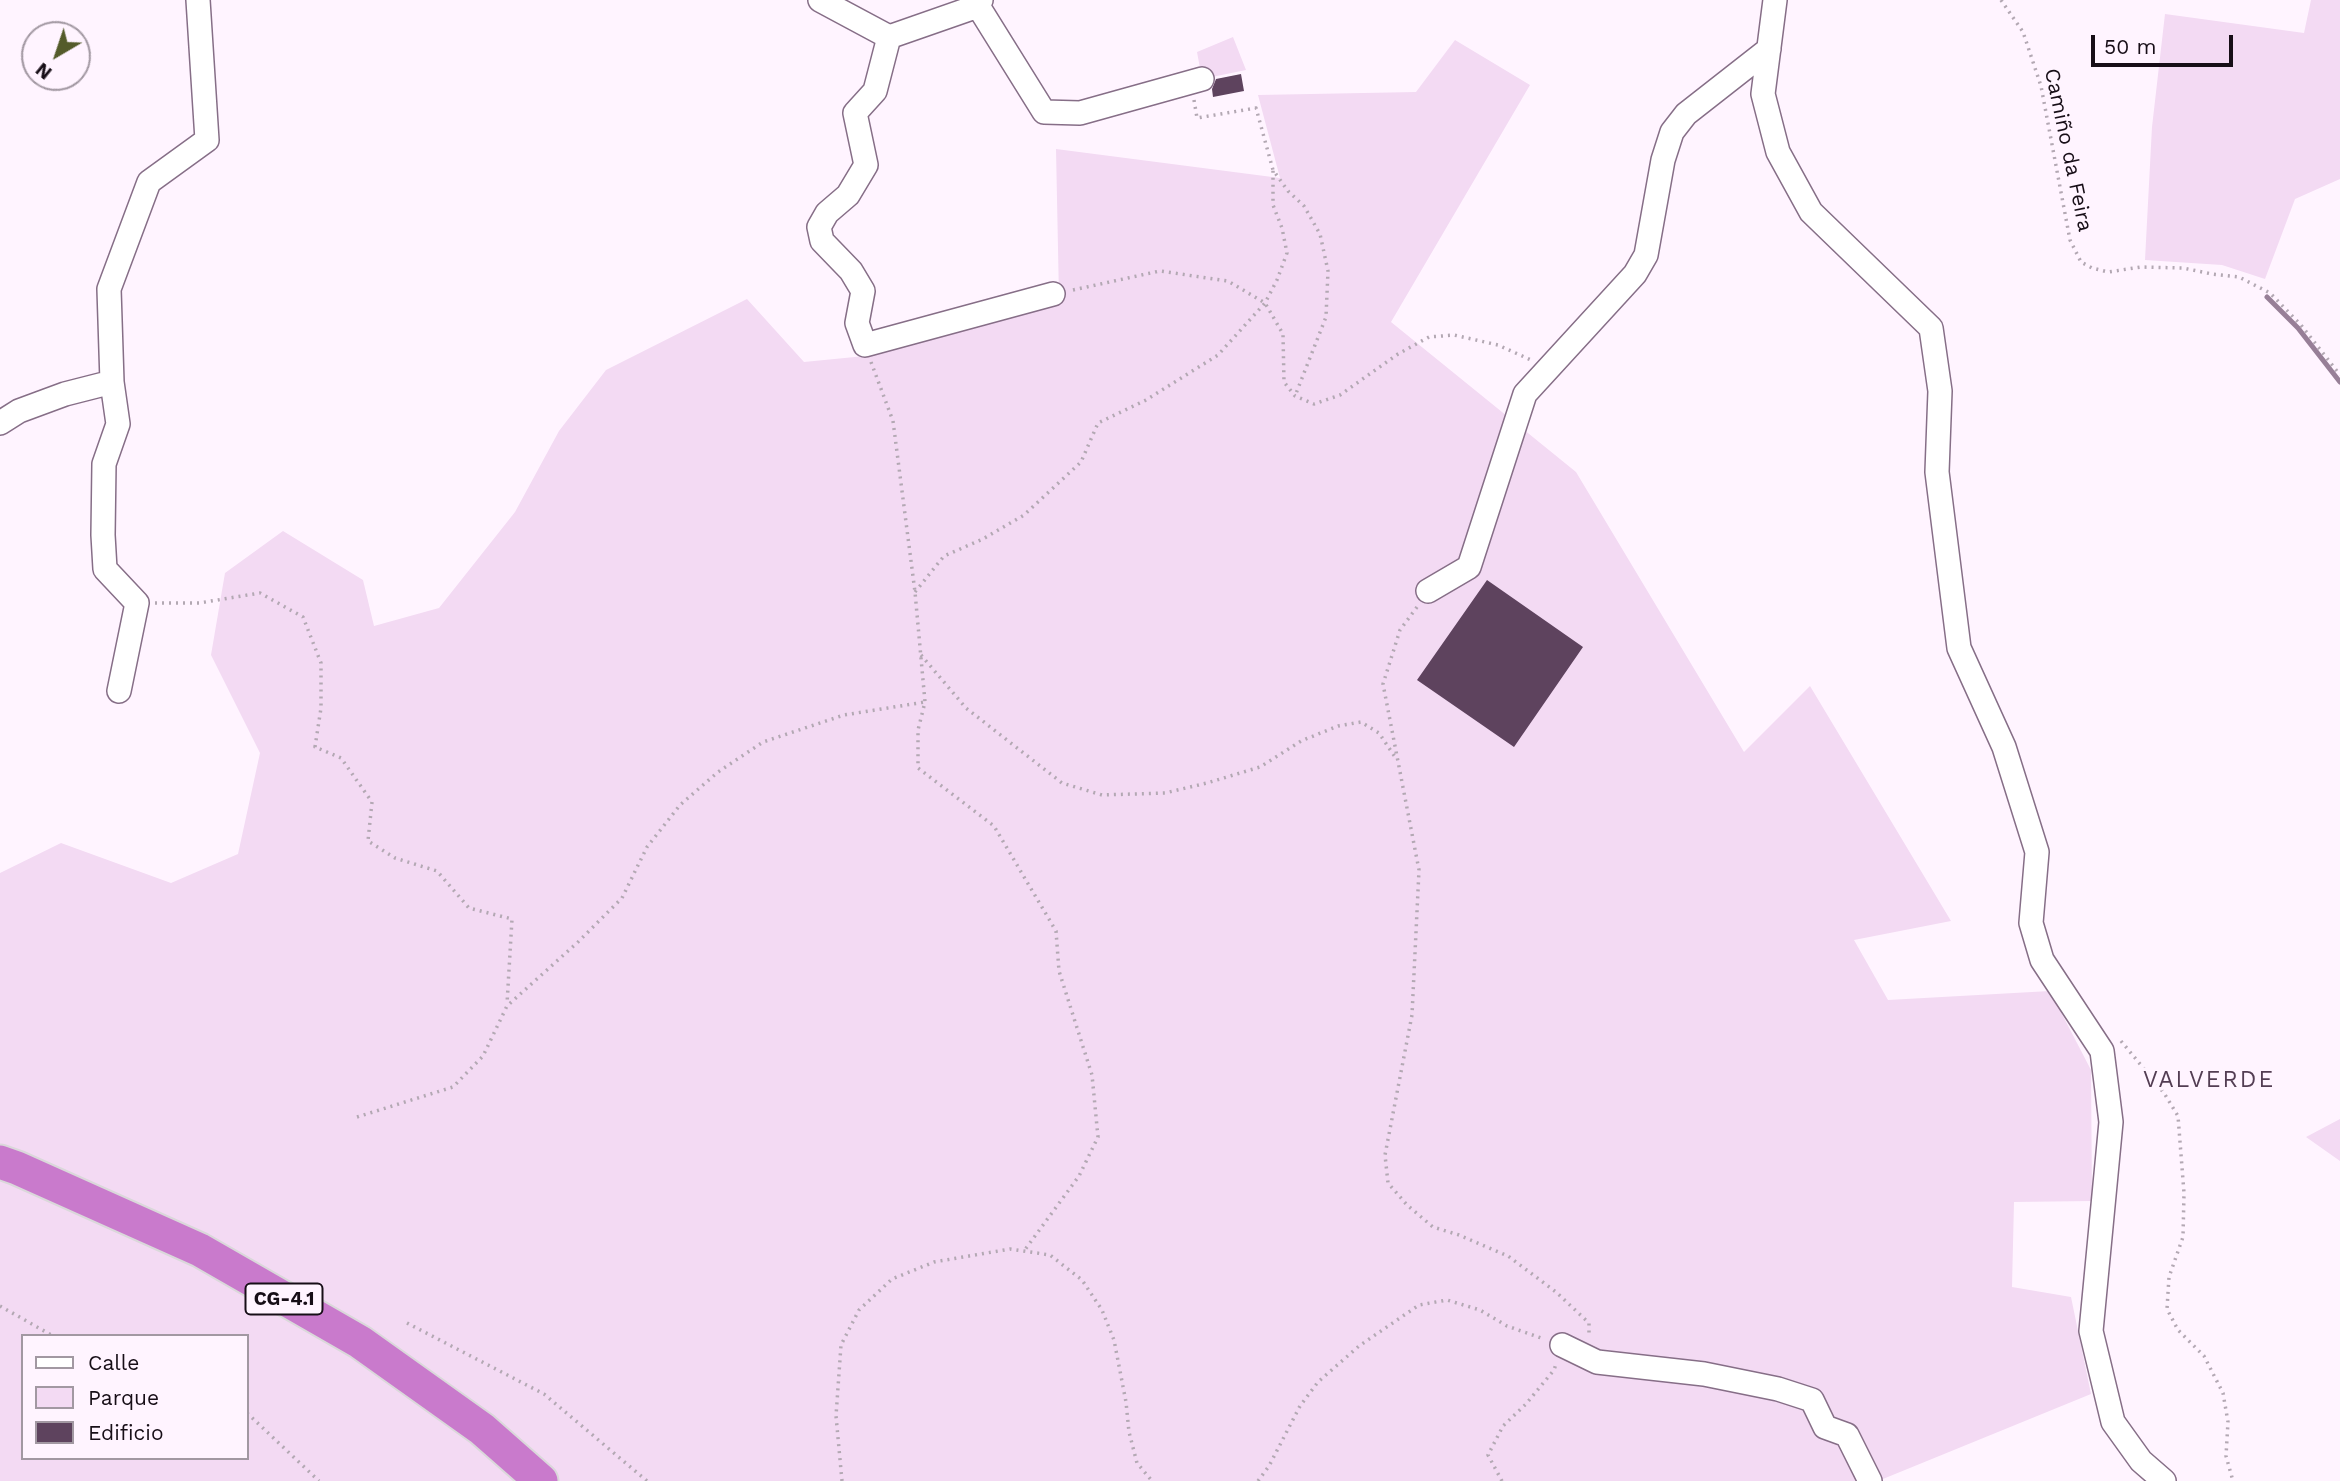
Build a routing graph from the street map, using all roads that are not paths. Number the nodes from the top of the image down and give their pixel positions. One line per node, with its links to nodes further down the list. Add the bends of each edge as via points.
1 (198, 0): 9 (street, via 207,140 149,182 109,289)
2 (820, 0): 5 (street)
3 (1775, 0): 6 (street)
4 (979, 3): 5 (street); 7 (street, via 1044,112 1080,113)
5 (889, 37): 8 (street, via 875,91 855,113 866,165 848,195 819,227 822,241 863,291 857,323 865,345)
6 (1769, 49): 11 (street, via 1686,114 1672,132 1646,255 1635,274 1525,394 1469,567); 17 (street, via 1763,94 1775,141 1811,212 1931,328 1940,391 1937,472 1959,648 2004,747 2037,852 2031,923 2042,960 2102,1051 2110,1122 2091,1331 2113,1422 2141,1461)
7 (1196, 80)
8 (1053, 294)
9 (112, 383): 10 (street, via 65,394); 12 (street, via 118,424 104,464 105,569 137,603)
10 (0, 423)
11 (1428, 591)
12 (118, 691)
13 (0, 1162): 15 (highway, CG-4.1, via 200,1250 360,1342 482,1429)
14 (1562, 1345): 16 (street, via 1597,1362 1704,1374 1812,1400 1825,1427 1847,1435)
15 (541, 1481)
16 (1870, 1481)
17 (2164, 1481)

